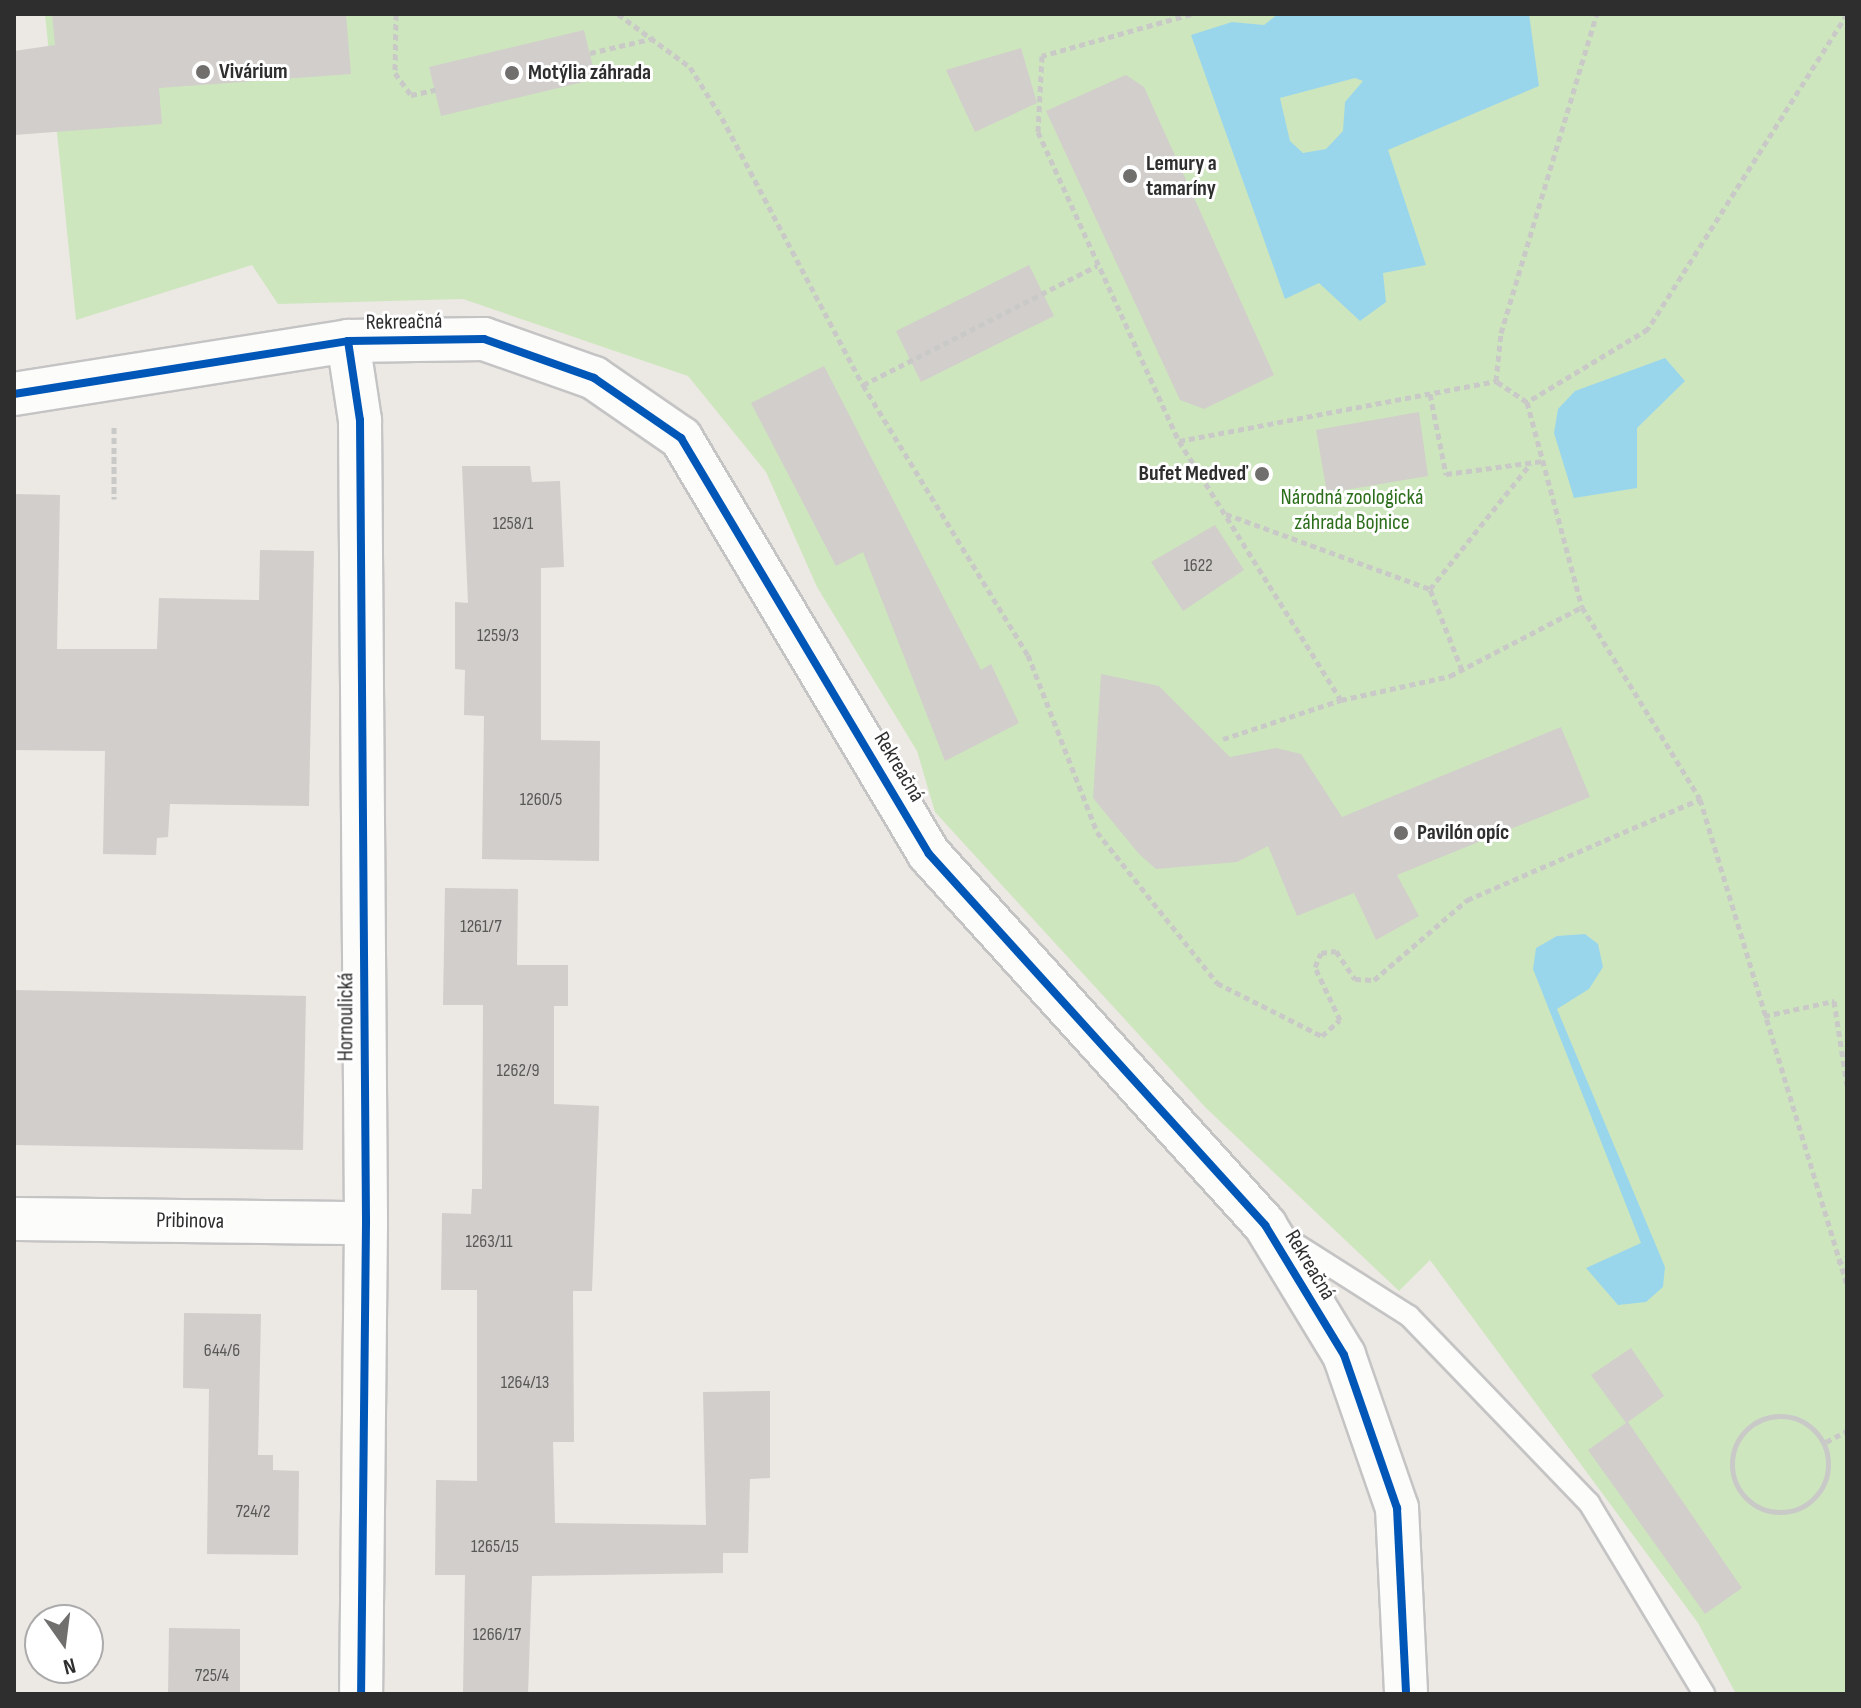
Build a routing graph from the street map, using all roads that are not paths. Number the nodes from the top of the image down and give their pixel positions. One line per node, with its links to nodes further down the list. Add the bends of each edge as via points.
1 (348, 341): 2 (street, Rekreačná); 4 (street, Hornoulická, via 360,420); 5 (street, Rekreačná, via 484,339 594,378 681,438 929,854)
2 (14, 394)
3 (14, 1219): 4 (street, Pribinova)
4 (366, 1223): 6 (street, Hornoulická)
5 (1265, 1225): 7 (street, Rekreačná, via 1344,1355 1397,1508); 8 (lane, via 1409,1316 1589,1503)
6 (361, 1694)
7 (1406, 1694)
8 (1704, 1694)

